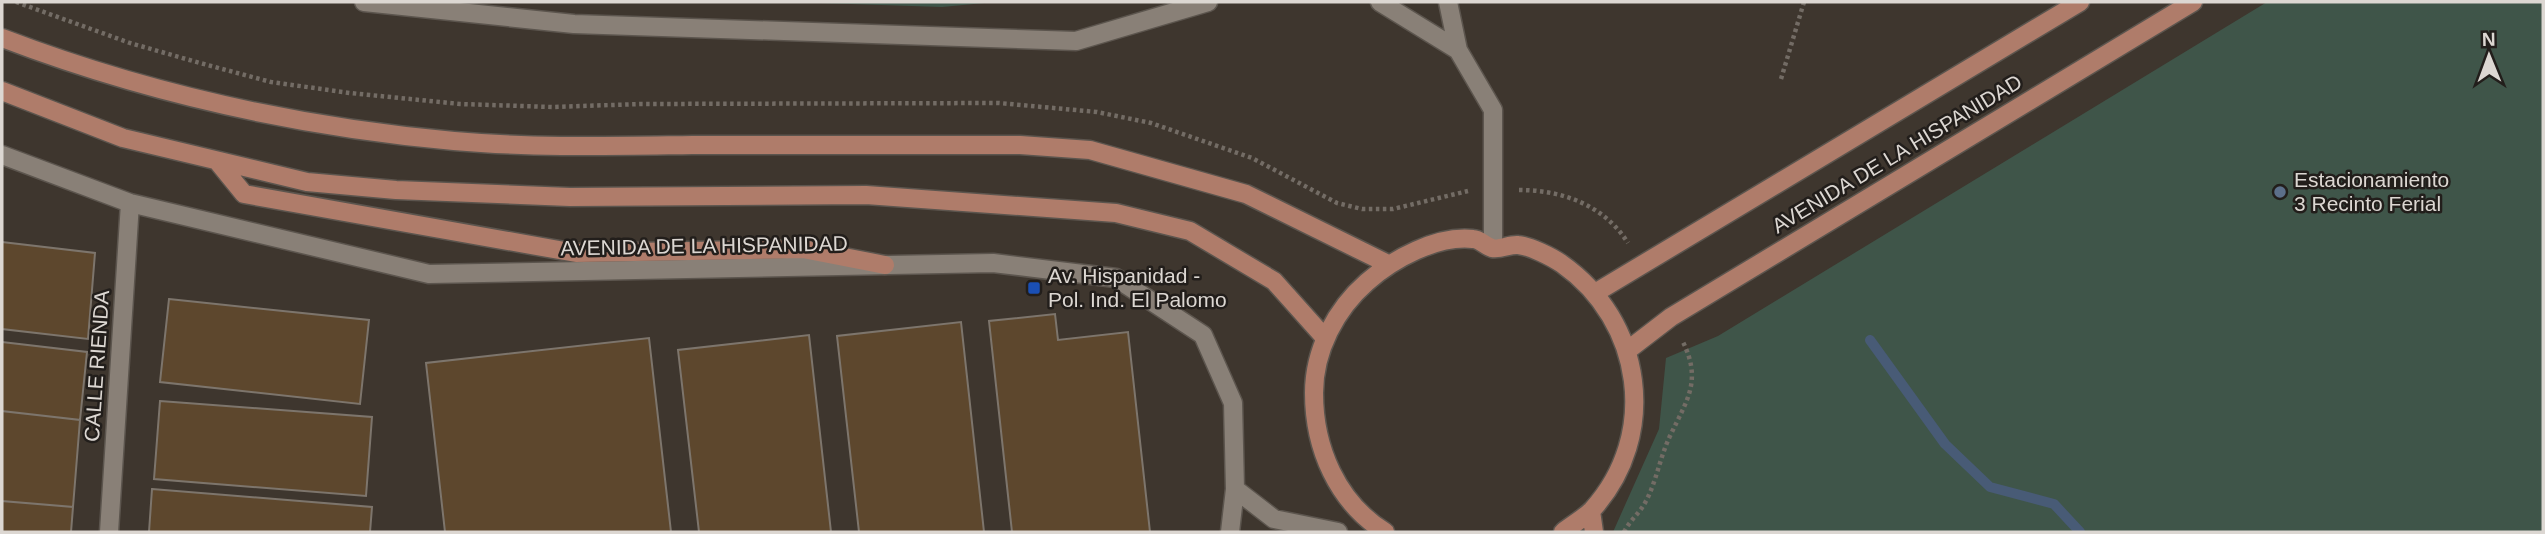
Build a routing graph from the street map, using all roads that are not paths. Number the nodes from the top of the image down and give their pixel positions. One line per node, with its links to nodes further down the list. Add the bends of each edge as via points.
1 (364, 2): 2 (street, via 574,24 1076,41)
2 (1208, 2)
3 (1380, 2): 8 (street)
4 (1448, 2): 8 (street)
5 (2080, 2): 16 (main road, AVENIDA DE LA HISPANIDAD)
6 (2193, 2): 18 (main road, AVENIDA DE LA HISPANIDAD, via 1671,317)
7 (2, 38): 14 (main road, via 173,93 326,125 455,141 588,146 1020,145 1090,150 1246,194)
8 (1458, 50): 13 (street, via 1493,110)
9 (2, 92): 11 (main road, via 123,138)
10 (2, 155): 12 (street, AVENIDA DE LA HISPANIDAD)
11 (218, 162): 15 (main road, via 244,194 576,253 803,249); 17 (main road, via 307,182 396,190 570,197 866,195 1116,213 1190,231 1274,281)
12 (130, 203): 15 (street, AVENIDA DE LA HISPANIDAD, via 429,274); 22 (street, CALLE RIENDA)
13 (1493, 248): 14 (main road, via 1474,239 1429,245); 16 (main road, via 1519,245 1560,263)
14 (1388, 264): 17 (main road, via 1351,296)
15 (885, 265): 19 (street, AVENIDA DE LA HISPANIDAD, via 993,263 1116,278 1203,335 1233,403)
16 (1595, 293): 18 (main road)
17 (1325, 338): 24 (main road, via 1314,378 1314,419 1324,459 1344,495)
18 (1628, 350): 20 (main road, via 1636,393 1632,436 1616,476)
19 (1235, 489): 21 (street, via 1274,519); 23 (street, AVENIDA DE LA HISPANIDAD)
20 (1591, 511): 25 (main road); 26 (main road)
21 (1329, 531)
22 (109, 532)
23 (1230, 532)
24 (1385, 532)
25 (1563, 532)
26 (1594, 532)

